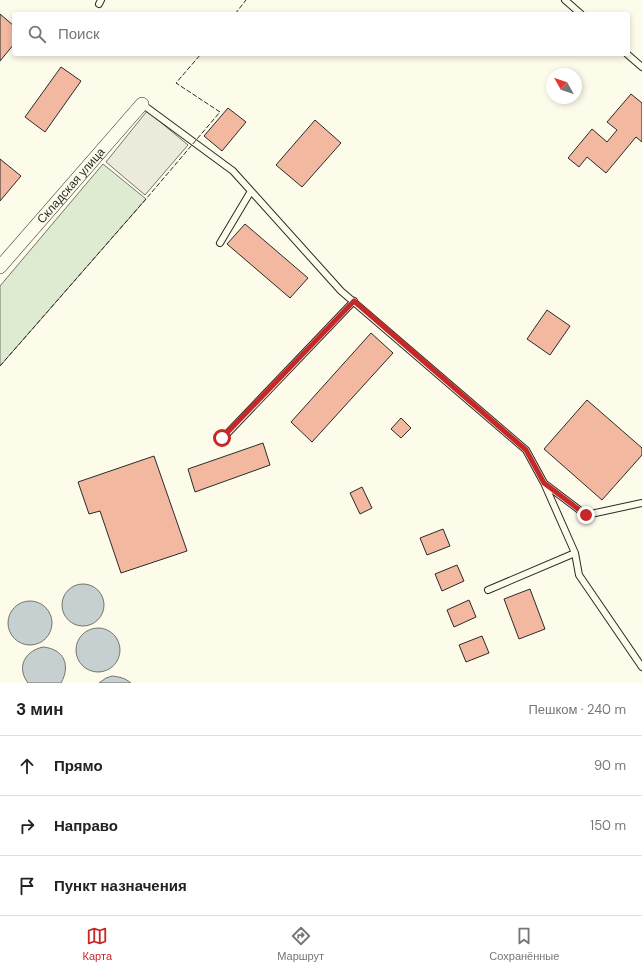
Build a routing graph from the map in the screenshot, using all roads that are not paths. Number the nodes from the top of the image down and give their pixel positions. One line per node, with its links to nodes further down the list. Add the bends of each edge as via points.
1 (565, 0): 2 (lane)
2 (579, 12)
3 (629, 56): 4 (lane)
4 (642, 67)
5 (142, 104): 6 (lane, via 232,171); 8 (street, Складская улица)
6 (251, 191): 7 (lane); 9 (lane, via 341,291)
7 (220, 243)
8 (0, 267)
9 (354, 301): 10 (lane); 11 (lane, via 526,450)
10 (222, 438)
11 (544, 483): 12 (lane, via 586,515); 13 (lane)
12 (642, 503)
13 (575, 552): 14 (lane); 15 (lane, via 580,574)
14 (488, 590)
15 (642, 667)

